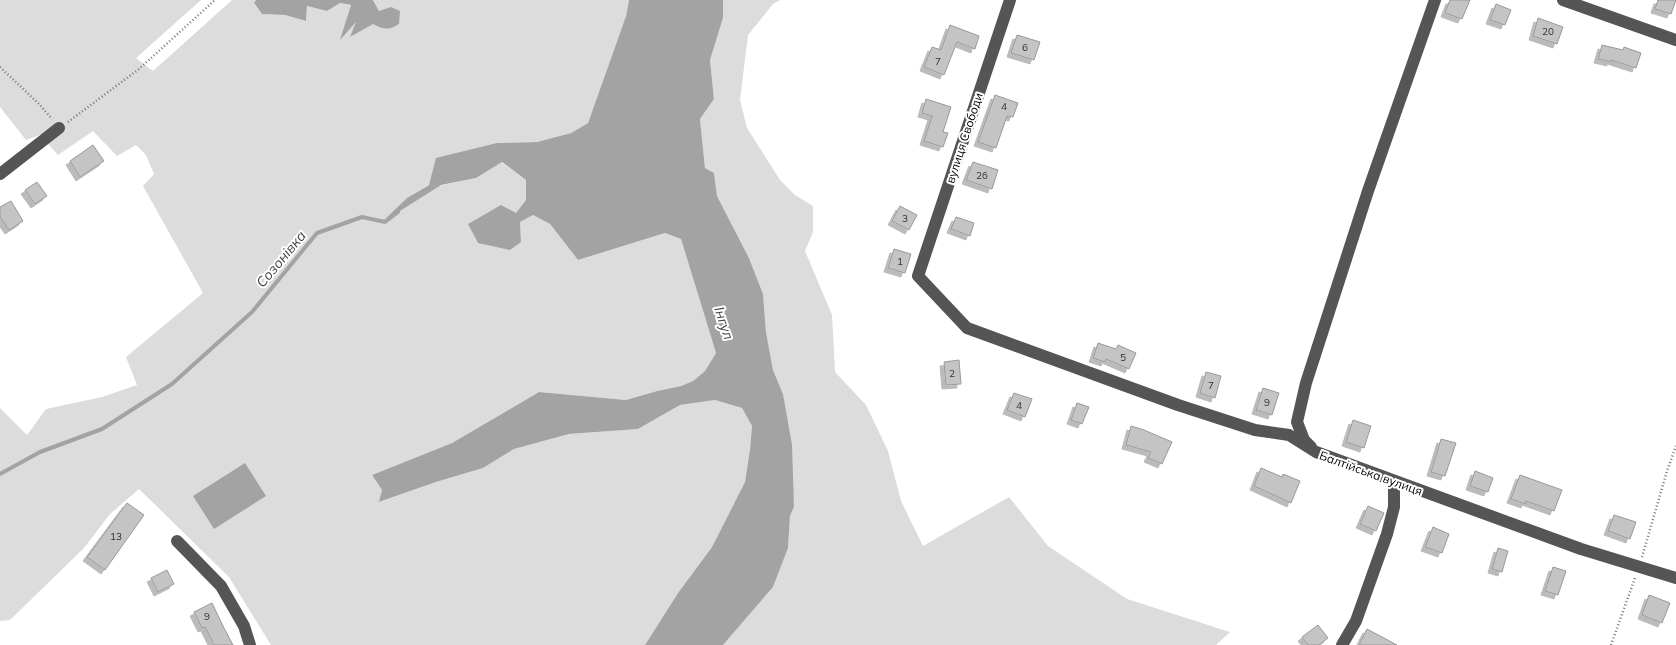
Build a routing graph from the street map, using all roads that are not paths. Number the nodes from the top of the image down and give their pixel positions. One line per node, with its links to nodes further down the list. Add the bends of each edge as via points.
1 (1010, 0): 7 (street, вулиця Свободи)
2 (1435, 0): 8 (street, via 1306,383 1296,422 1304,440)
3 (1563, 0): 4 (street)
4 (1676, 40)
5 (59, 128): 6 (street)
6 (0, 174)
7 (918, 276): 8 (street, Балтійська вулиця, via 967,328 1178,405 1255,430 1289,435)
8 (1316, 452): 9 (street, Балтійська вулиця)
9 (1394, 481): 11 (street, Балтійська вулиця, via 1581,549); 13 (street, via 1394,507 1387,534 1356,621)
10 (177, 541): 12 (street, via 221,586 244,626)
11 (1676, 578)
12 (250, 645)
13 (1342, 645)

